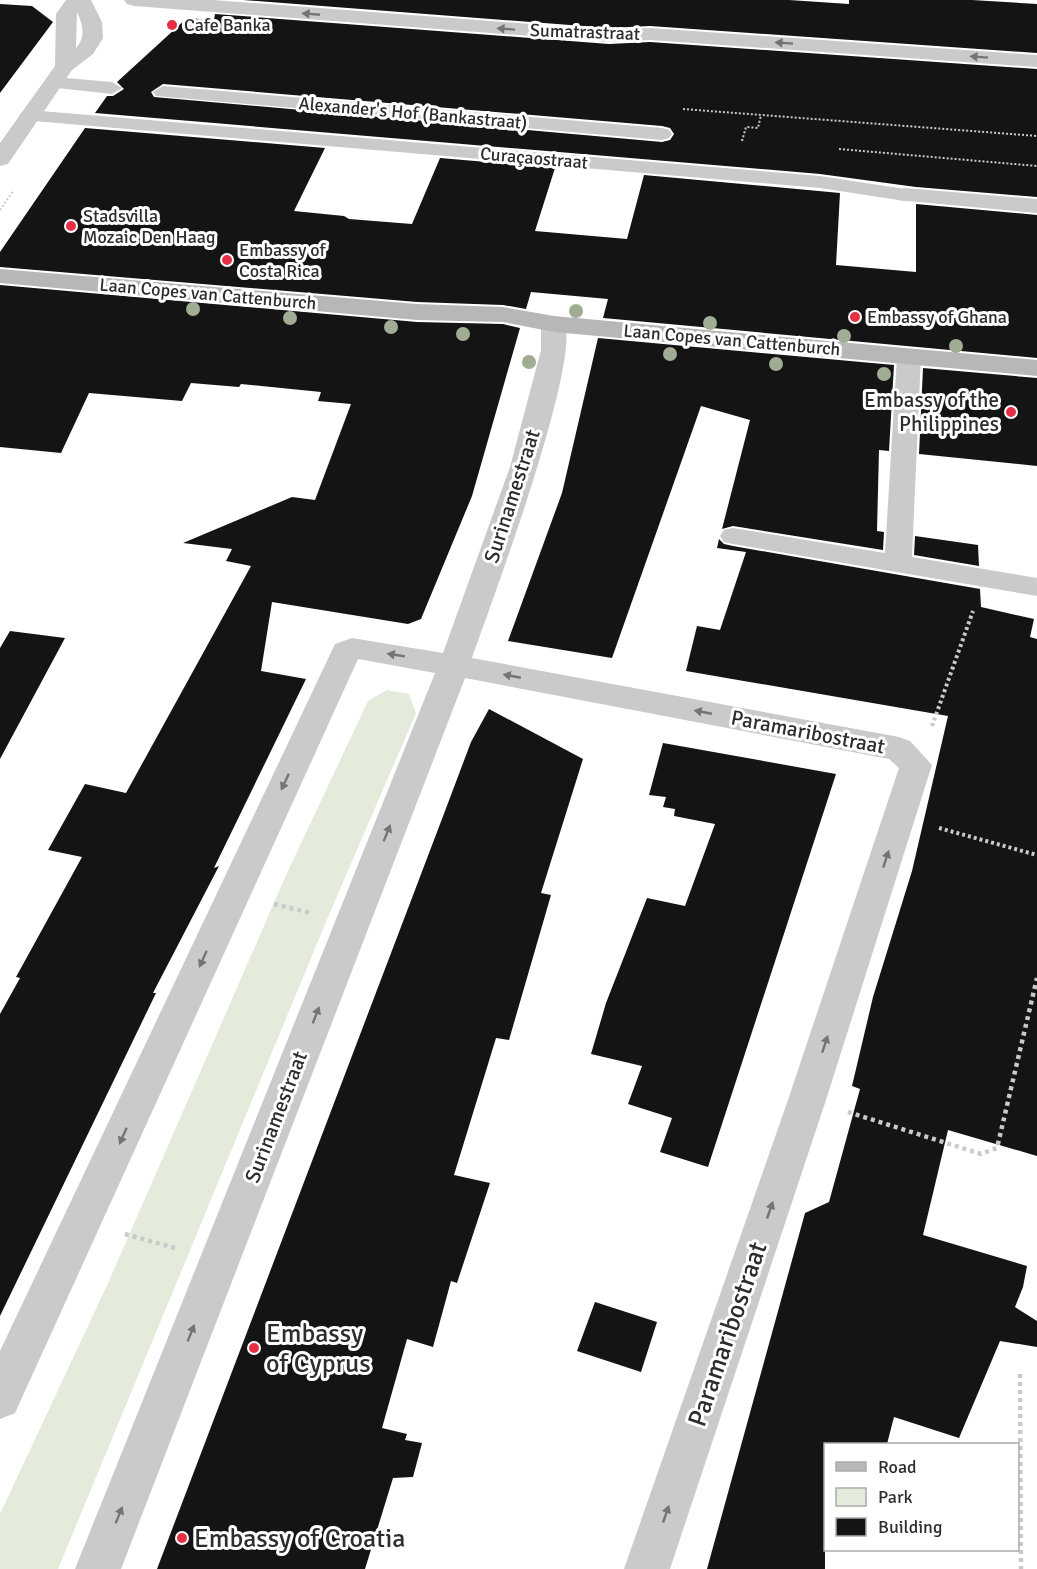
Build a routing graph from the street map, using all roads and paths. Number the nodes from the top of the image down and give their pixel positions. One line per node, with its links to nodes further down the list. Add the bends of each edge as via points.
1 (76, 0): 5 (street, via 66,14)
2 (81, 0): 5 (street, via 92,22 93,38 86,50)
3 (134, 0): 4 (street, Sumatrastraat, one-way to 3, via 650,34 609,36)
4 (1037, 61)
5 (59, 74): 6 (lane); 9 (street)
6 (112, 88)
7 (163, 92): 10 (lane, Alexander's Hof (Bankastraat))
8 (761, 115): 10 (path, via 670,108); 11 (path); 12 (path, via 758,128 746,127 742,141)
9 (29, 116): 14 (street); 16 (lane, Curaçaostraat, via 820,182)
10 (662, 134)
11 (1037, 136)
12 (753, 142)
13 (833, 149): 15 (path)
14 (0, 159)
15 (1037, 166)
16 (905, 195): 17 (street, Curaçaostraat)
17 (1037, 206)
18 (0, 276): 19 (main road, Laan Copes van Cattenburch, via 417,312 522,332)
19 (554, 324): 20 (main road, Laan Copes van Cattenburch); 26 (street, Surinamestraat, via 554,350 524,467)
20 (909, 356): 21 (main road, Laan Copes van Cattenburch); 23 (lane)
21 (1037, 368)
22 (733, 536): 23 (lane)
23 (898, 563): 24 (lane)
24 (1037, 587)
25 (976, 605): 27 (path)
26 (454, 665): 27 (street, Paramaribostraat, one-way to 26, via 899,749); 30 (street, one-way to 30, via 352,648 346,651); 31 (street, Surinamestraat, one-way to 26)
27 (916, 765): 28 (street, Paramaribostraat)
28 (900, 816): 29 (path); 33 (street, Paramaribostraat, one-way to 28)
29 (1037, 855)
30 (233, 894): 31 (path); 34 (street, one-way to 34)
31 (352, 921): 35 (street, Surinamestraat, one-way to 31)
32 (1037, 978): 33 (path, via 997,1148 981,1154)
33 (807, 1100): 39 (street, Paramaribostraat, one-way to 33)
34 (84, 1222): 35 (path); 37 (street)
35 (219, 1261): 38 (street, Surinamestraat, one-way to 35)
36 (1020, 1374): 40 (path)
37 (0, 1398)
38 (98, 1569)
39 (647, 1569)
40 (1022, 1569)

